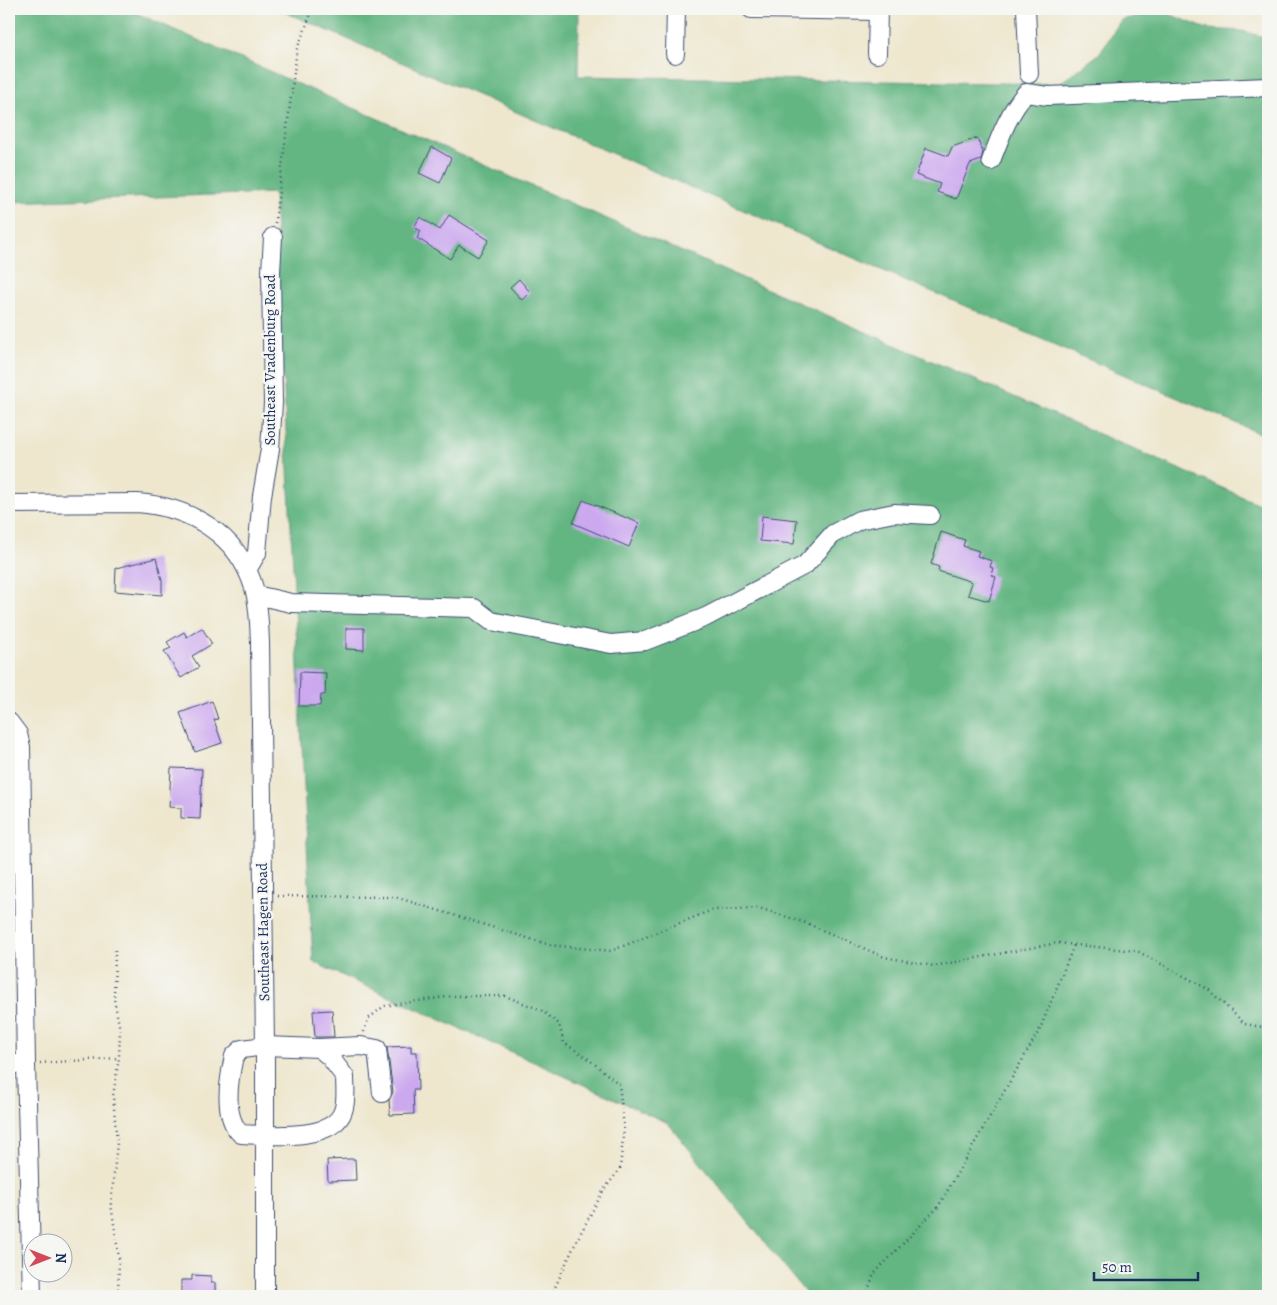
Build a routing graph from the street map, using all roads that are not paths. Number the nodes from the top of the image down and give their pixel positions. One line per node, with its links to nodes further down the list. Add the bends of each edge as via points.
1 (676, 9): 5 (street)
2 (751, 9): 4 (street)
3 (1026, 9): 7 (street)
4 (878, 10): 6 (street)
5 (675, 54)
6 (877, 54)
7 (1030, 74)
8 (1268, 86): 9 (street, via 1048,96 1026,93 1002,131)
9 (991, 161)
10 (273, 237): 13 (street, Southeast Vradenburg Road, via 270,450 257,553)
11 (9, 504): 13 (street, Southeast Hagen Road, via 137,503 167,507 211,527 227,541)
12 (930, 514): 14 (street, via 894,513 860,520 833,534 805,565 706,617 645,640 612,644 491,621 474,608 290,603)
13 (247, 570): 14 (street, Southeast Hagen Road)
14 (256, 595): 16 (street, Southeast Hagen Road, via 260,642)
15 (11, 723): 18 (street, via 21,747)
16 (265, 1046): 17 (street); 20 (street, Southeast Hagen Road); 20 (street, via 242,1049 234,1056 229,1080 233,1126 241,1134)
17 (318, 1048): 19 (street, via 361,1046 377,1049); 20 (street, via 330,1057 345,1077 344,1110 336,1124 317,1133)
18 (17, 1064): 21 (street)
19 (382, 1093)
20 (264, 1135): 22 (street, Southeast Hagen Road)
21 (32, 1296)
22 (265, 1296)

